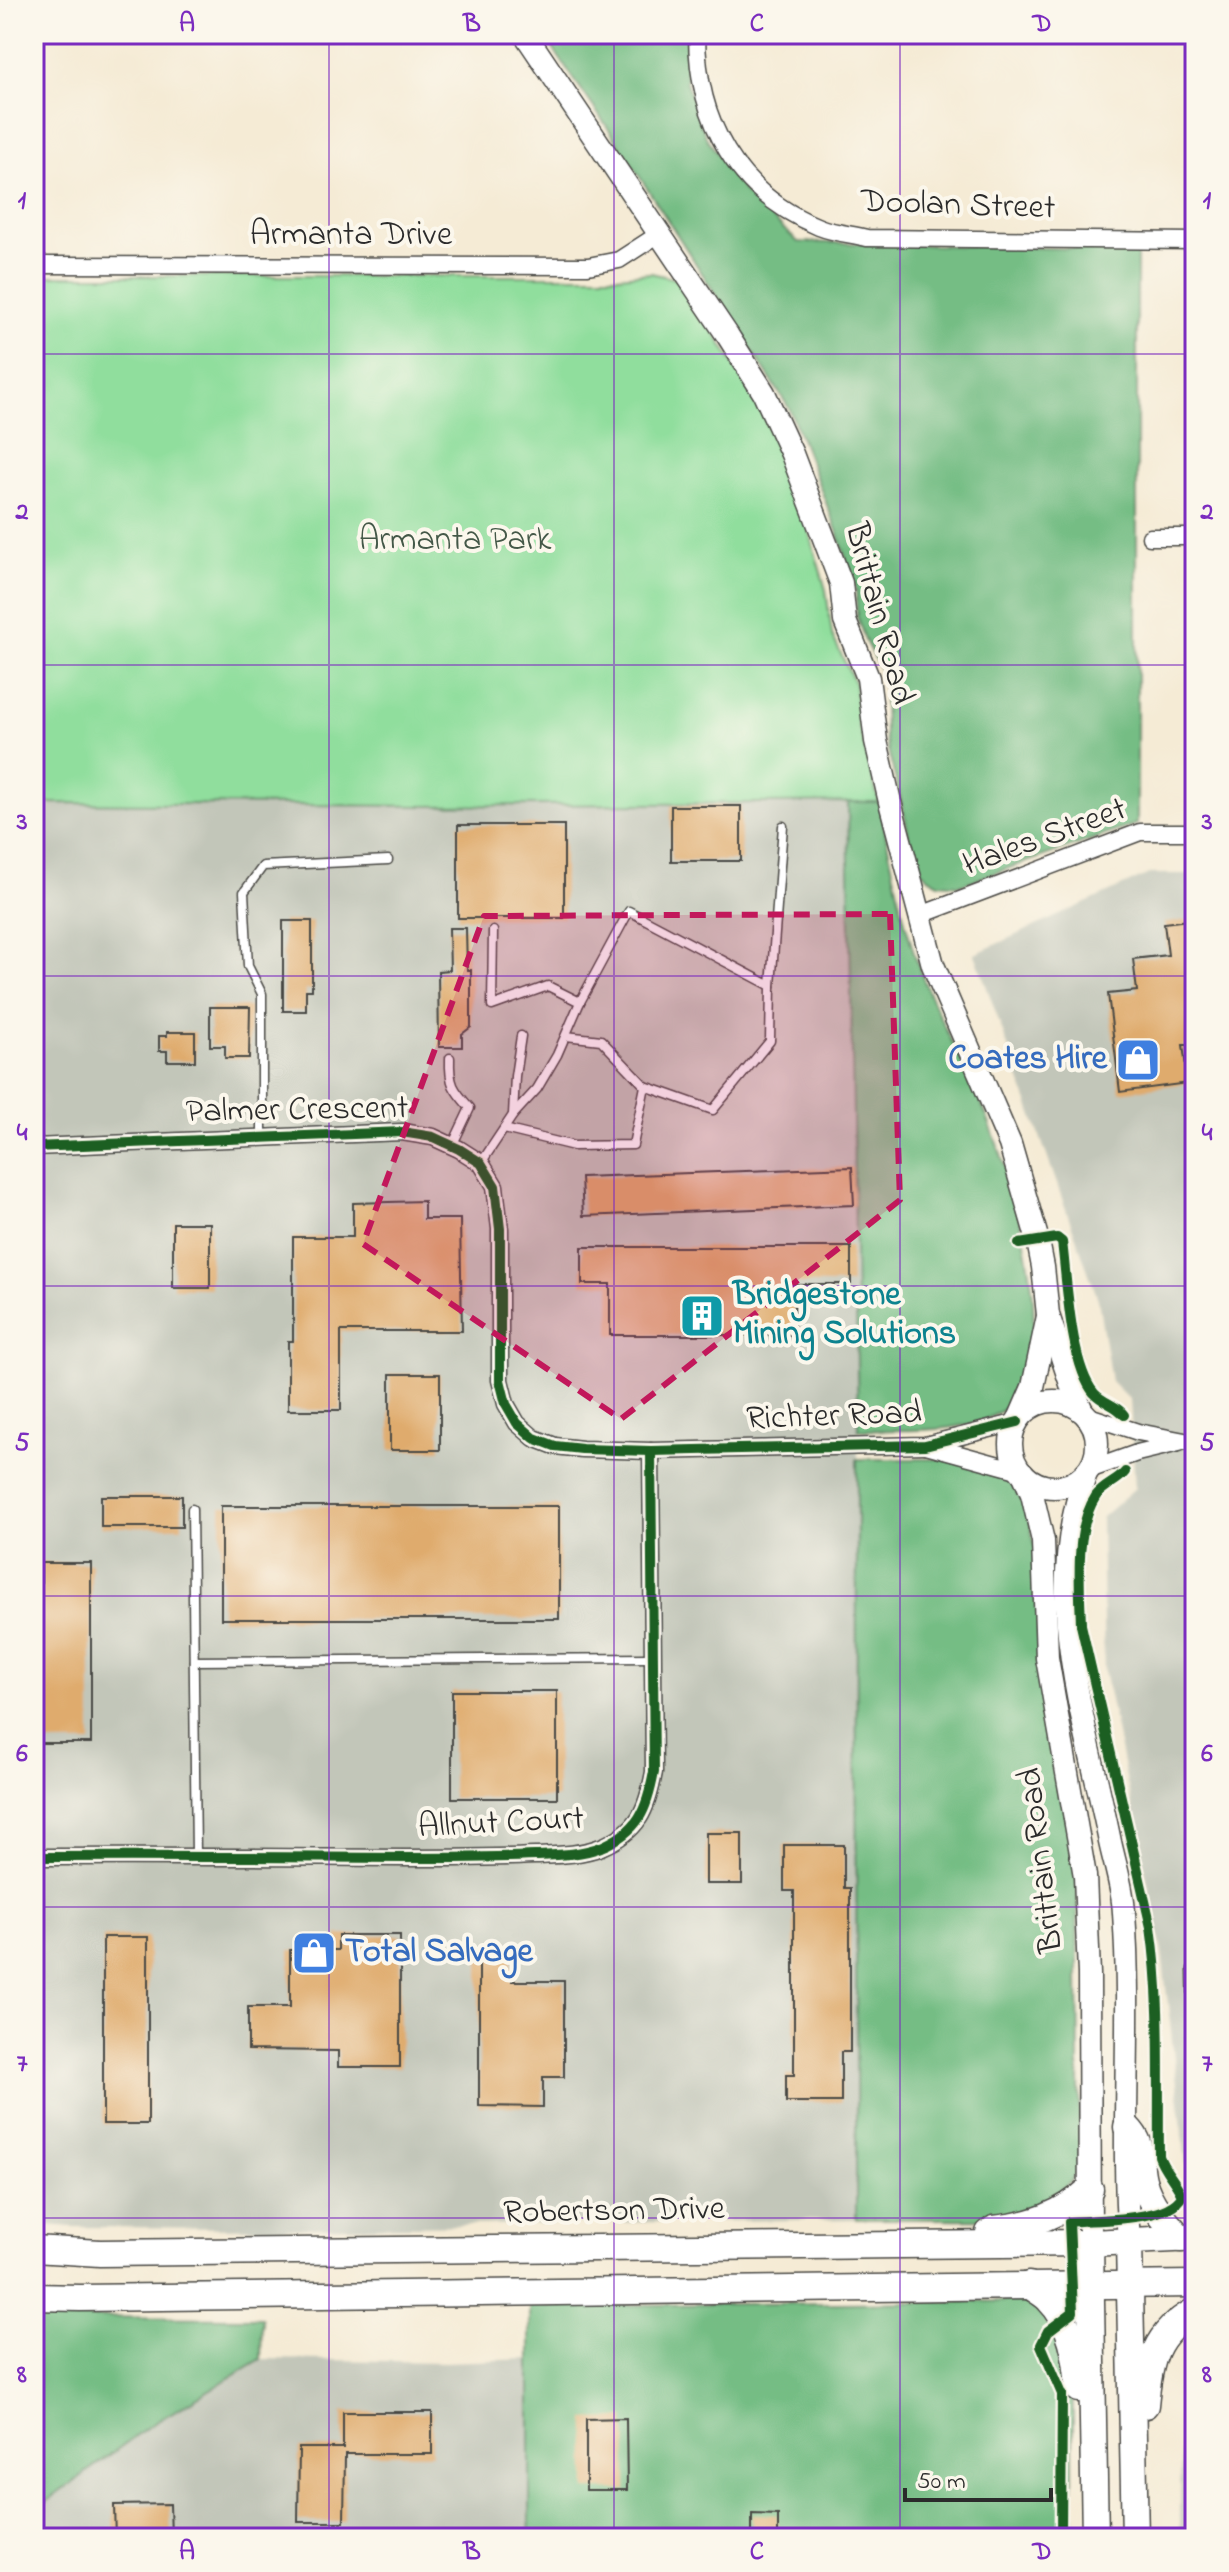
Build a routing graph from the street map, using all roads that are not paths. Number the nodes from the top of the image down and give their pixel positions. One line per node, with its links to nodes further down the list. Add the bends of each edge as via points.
1 (525, 34): 3 (main road, Brittain Road)
2 (697, 34): 4 (street, Doolan Street, via 705,101 725,148 749,182 821,228 867,238)
3 (659, 234): 5 (street, Armanta Drive, via 619,260 588,266); 11 (main road, Brittain Road, via 764,393 841,583 845,621 868,678 876,741)
4 (1195, 241)
5 (34, 265)
6 (1150, 537): 7 (street)
7 (1195, 537)
8 (783, 826): 13 (lane)
9 (1195, 832): 11 (street, Hales Street, via 1140,832)
10 (388, 860): 21 (lane, via 263,866 244,892 248,966 262,994)
11 (918, 916): 25 (main road, Brittain Road, via 933,965 1010,1144 1038,1241)
12 (493, 931): 14 (lane, via 492,1006 548,986)
13 (771, 986): 14 (lane, via 629,911); 18 (lane, via 770,1041 713,1110)
14 (580, 1002): 16 (lane)
15 (521, 1036): 19 (lane)
16 (566, 1036): 18 (lane, via 601,1040); 19 (lane, via 537,1089)
17 (450, 1058): 22 (lane, via 449,1078 470,1108)
18 (645, 1086): 20 (lane, via 633,1145 574,1146)
19 (513, 1115): 20 (lane)
20 (504, 1129): 24 (lane)
21 (262, 1138): 22 (street, Palmer Crescent, via 402,1132); 23 (street, Palmer Crescent)
22 (452, 1146): 24 (street, Palmer Crescent)
23 (34, 1147)
24 (481, 1163): 30 (street, via 495,1186 500,1229 500,1380 517,1423 534,1438 555,1446)
25 (1048, 1315): 26 (main road, Brittain Road); 27 (main road, Brittain Road, via 1033,1387)
26 (1084, 1413): 27 (main road, via 1056,1401 1029,1409); 28 (street); 31 (main road, via 1097,1436)
27 (1019, 1421): 29 (street, Richter Road); 32 (main road, via 1012,1447)
28 (1188, 1443): 31 (street, via 1137,1453)
29 (925, 1445): 30 (street, Richter Road); 32 (street, Richter Road)
30 (651, 1451): 34 (street, Allnut Court)
31 (1088, 1471): 32 (main road, via 1062,1486 1034,1482); 40 (main road, Brittain Road, via 1069,1534 1067,1634 1124,1910)
32 (1022, 1472): 41 (main road, Brittain Road, via 1043,1541 1047,1658 1085,1876)
33 (192, 1509): 35 (lane)
34 (653, 1658): 35 (lane); 36 (street, Allnut Court, via 654,1772 648,1803 635,1825 600,1847 575,1854 492,1858)
35 (194, 1661): 36 (lane)
36 (196, 1856): 37 (street, Allnut Court)
37 (34, 1857)
38 (1195, 1969): 39 (lane)
39 (1195, 2117)
40 (1127, 2127): 42 (highway, via 1139,2139 1143,2183 1155,2208); 43 (main road, Brittain Road)
41 (1090, 2189): 44 (main road, Brittain Road); 45 (highway, via 1046,2219 994,2229)
42 (1188, 2238): 43 (highway, Robertson Drive)
43 (1129, 2241): 44 (highway, Robertson Drive); 47 (highway)
44 (1090, 2243): 45 (highway, Robertson Drive); 50 (highway)
45 (973, 2244): 46 (highway, Robertson Drive, via 116,2253)
46 (34, 2249)
47 (1129, 2284): 48 (highway); 50 (highway); 54 (highway)
48 (1195, 2284)
49 (1029, 2285): 50 (highway); 51 (highway); 53 (highway, via 1051,2301 1069,2331 1078,2366 1080,2416)
50 (1093, 2285): 53 (highway)
51 (34, 2297)
52 (1195, 2311): 54 (highway, via 1177,2320 1159,2342 1148,2374)
53 (1094, 2454): 55 (highway)
54 (1134, 2476): 56 (highway)
55 (1095, 2538)
56 (1135, 2538)

